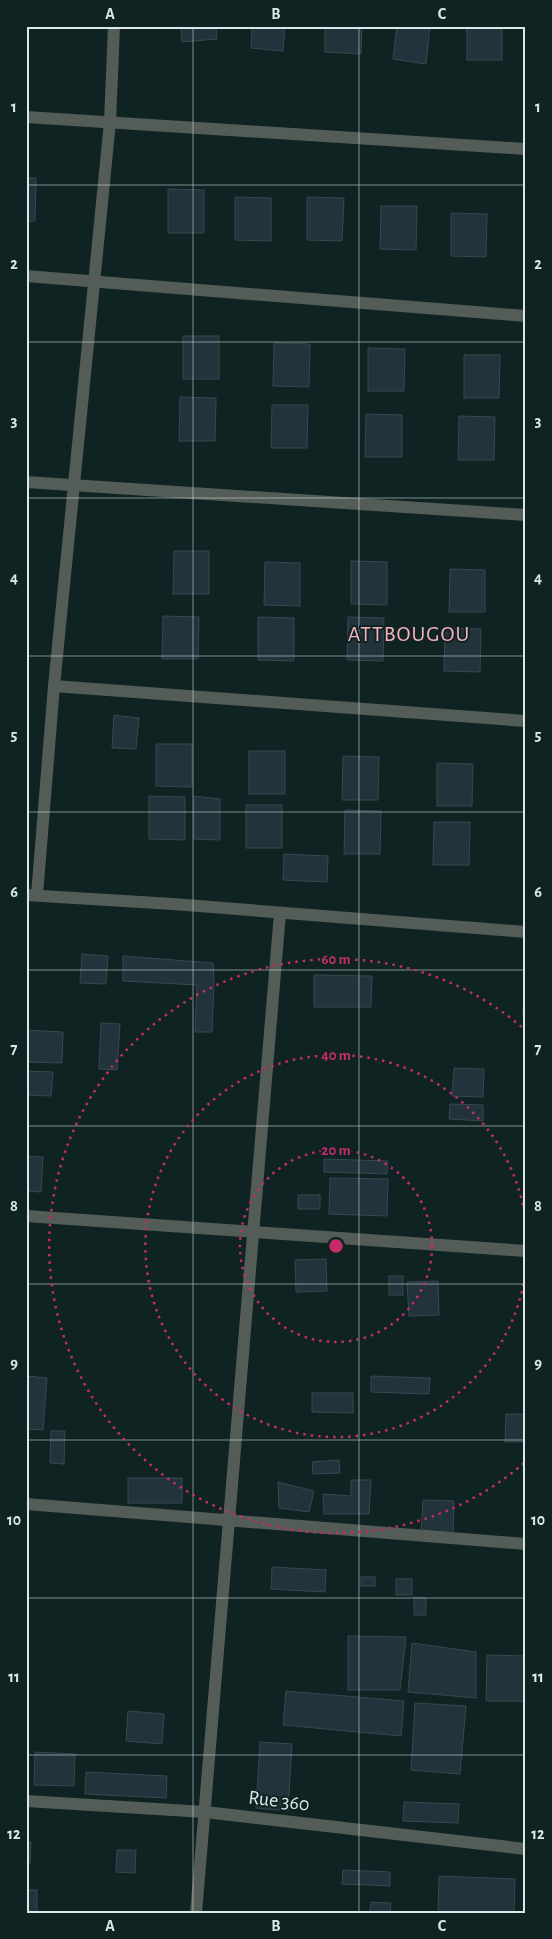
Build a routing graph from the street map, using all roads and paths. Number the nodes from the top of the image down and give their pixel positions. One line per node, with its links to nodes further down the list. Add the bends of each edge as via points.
1 (114, 26): 3 (street)
2 (26, 117): 3 (street)
3 (110, 122): 4 (street); 6 (street)
4 (526, 149)
5 (26, 276): 6 (street)
6 (94, 281): 7 (street); 9 (street)
7 (526, 316)
8 (26, 482): 9 (street)
9 (74, 485): 10 (street); 11 (street)
10 (526, 515)
11 (54, 686): 12 (street); 13 (street)
12 (526, 721)
13 (32, 895): 14 (street)
14 (280, 913): 15 (street); 17 (street)
15 (526, 932)
16 (26, 1216): 17 (street)
17 (253, 1233): 18 (street); 20 (street)
18 (526, 1251)
19 (26, 1504): 20 (street)
20 (229, 1519): 21 (street); 23 (street)
21 (526, 1544)
22 (26, 1801): 23 (street, Rue 360)
23 (205, 1812): 24 (street, Rue 360); 25 (street)
24 (526, 1849)
25 (196, 1913)

